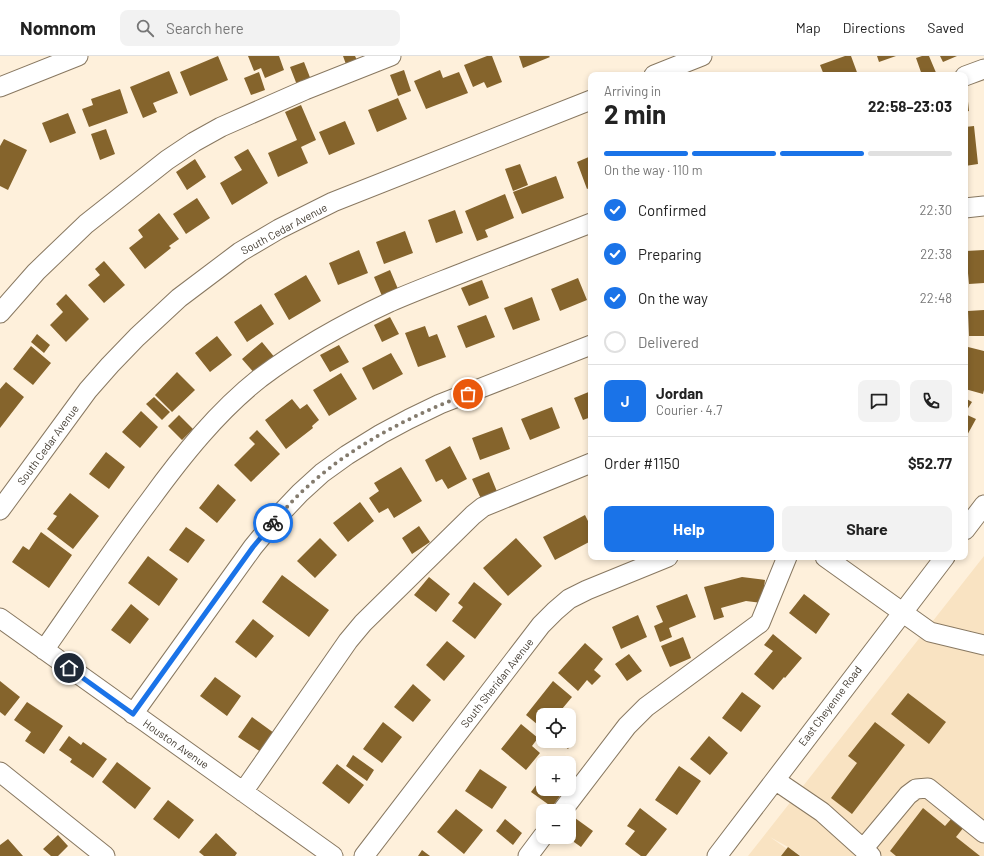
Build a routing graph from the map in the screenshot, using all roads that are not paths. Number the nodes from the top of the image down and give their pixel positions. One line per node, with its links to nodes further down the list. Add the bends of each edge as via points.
1 (78, 56): 7 (street)
2 (391, 56): 12 (street, via 305,90 221,127 194,142 86,224 36,272)
3 (702, 56): 5 (street)
4 (984, 69): 6 (street)
5 (662, 72)
6 (968, 75)
7 (0, 87)
8 (588, 101): 16 (street, South Cedar Avenue, via 333,202 240,252 180,298 110,365 79,402)
9 (984, 206): 10 (street)
10 (968, 208)
11 (588, 224): 25 (street, via 392,302 324,336 260,378 229,406 175,466 129,527)
12 (0, 313)
13 (588, 346): 26 (street, via 440,404 354,450 322,474 281,513 253,547)
14 (588, 464): 29 (street, via 484,507 473,515 348,641)
15 (984, 506): 17 (street)
16 (0, 510)
17 (968, 526)
18 (661, 560): 36 (street, South Sheridan Avenue, via 587,590 569,599 555,611 541,625)
19 (786, 560): 30 (street, via 760,623 646,707 627,726)
20 (829, 560): 22 (street)
21 (942, 560): 22 (street, East Cheyenne Road)
22 (902, 612): 24 (street, via 930,632); 28 (street, East Cheyenne Road)
23 (0, 618): 25 (street, Houston Avenue)
24 (984, 645)
25 (44, 650): 26 (street, Houston Avenue)
26 (133, 714): 29 (street, Houston Avenue)
27 (0, 772): 34 (street)
28 (775, 780): 33 (street, via 822,812); 38 (street, East Cheyenne Road)
29 (244, 792): 35 (street, Houston Avenue)
30 (567, 804)
31 (984, 833): 33 (street, via 928,788 916,789 908,795)
32 (537, 844): 37 (street)
33 (867, 853)
34 (104, 856)
35 (333, 856)
36 (364, 856)
37 (528, 856)
38 (717, 856)

